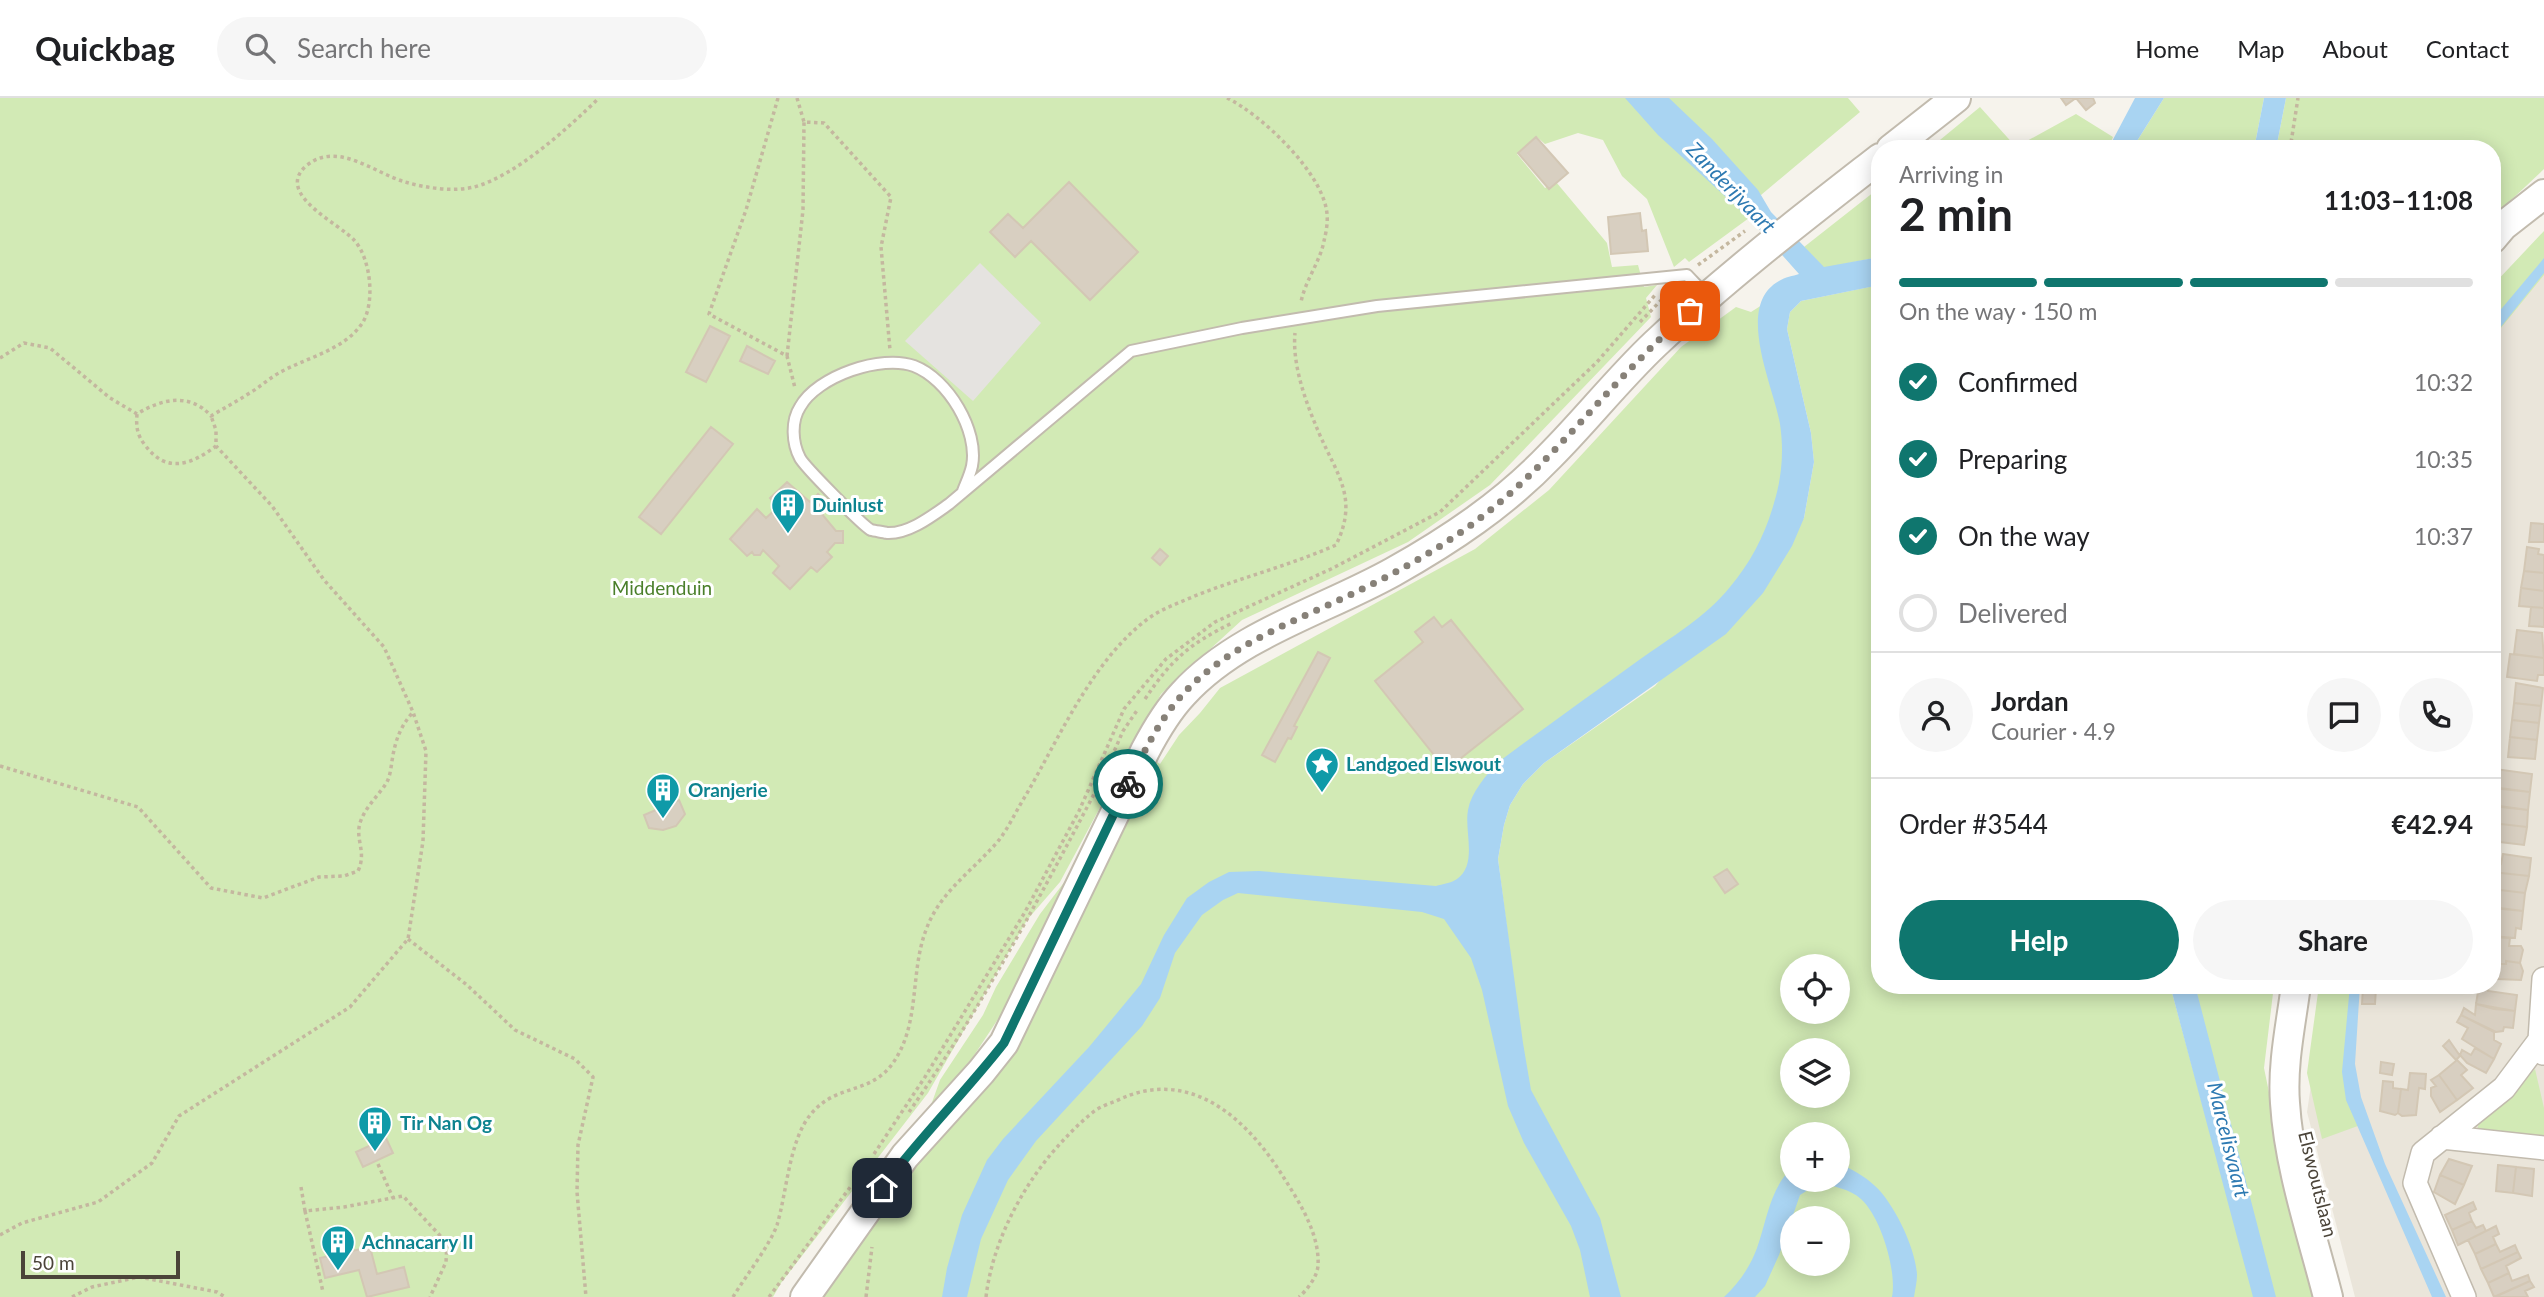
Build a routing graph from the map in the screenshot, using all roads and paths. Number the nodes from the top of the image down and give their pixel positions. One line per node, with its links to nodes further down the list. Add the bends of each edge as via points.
1 (599, 98): 24 (path, via 536,154 474,187 444,189 405,182 343,156 320,158 304,168 298,183 304,199 355,241 367,266 371,298 362,325 316,358 278,373)
2 (778, 98): 18 (path, via 746,210 709,314)
3 (797, 98): 7 (path)
4 (1227, 98): 17 (path, via 1243,106 1294,151 1324,200 1328,215 1324,244)
5 (1956, 98): 8 (street)
6 (2298, 98): 9 (path)
7 (804, 122): 18 (path, via 803,210); 20 (path, via 824,123 891,197 881,247)
8 (1902, 140)
9 (2291, 140)
10 (1871, 165): 13 (street, via 1794,225)
11 (2544, 194): 12 (street)
12 (2501, 228)
13 (1757, 238): 14 (path); 16 (street)
14 (1687, 275): 15 (lane); 16 (lane); 21 (path)
15 (1675, 276): 17 (lane, via 1453,297); 38 (path, via 1597,362 1440,512 1331,569 1214,622 1166,659 1124,709 1079,811 1025,912)
16 (1706, 295): 55 (street, via 1549,458 1478,520 1392,573 1232,654 1183,694 1160,721 1004,1043 905,1156)
17 (1297, 319): 26 (lane, via 1131,351); 53 (path, via 1294,349 1304,391 1341,475 1347,502 1344,528 1336,545 1165,608 1124,641 1088,685 1000,839 946,893 926,929 908,1034 899,1055 883,1077 833,1096 810,1114 797,1139 776,1227)
18 (787, 356): 22 (path)
19 (0, 358): 23 (path, via 24,343 50,348 110,398)
20 (892, 363): 22 (lane, via 835,376); 26 (lane, via 918,368 954,399 971,441 972,465)
21 (1593, 374)
22 (800, 407): 26 (lane, via 794,439 800,459 870,530 889,533 912,527)
23 (137, 414): 24 (path, via 167,400 187,400); 25 (path, via 135,428 142,442 155,458 168,464 187,462)
24 (211, 415): 25 (path)
25 (216, 446): 30 (path, via 272,506 324,580 384,647)
26 (963, 491)
27 (1447, 514): 28 (path)
28 (1437, 521)
29 (1235, 621): 40 (path, via 1165,668 1123,731 1042,892 952,1050)
30 (413, 712): 31 (path, via 401,725 389,779 360,824 363,860 358,870 319,877 263,898 211,888 138,807); 32 (path, via 426,751 423,841)
31 (0, 766)
32 (408, 939): 47 (path, via 350,1007 180,1116 152,1163 98,1202 22,1223); 52 (path, via 515,1030 575,1059 593,1077 578,1145)
33 (2544, 979): 35 (street)
34 (2295, 994): 58 (street, Elswoutslaan, via 2285,1103 2290,1147)
35 (2542, 1048): 36 (street, via 2504,1088)
36 (2442, 1137): 37 (street); 59 (street, via 2423,1153 2415,1183)
37 (2544, 1148)
38 (872, 1156)
39 (379, 1164): 44 (path)
40 (873, 1164)
41 (857, 1178): 54 (path)
42 (300, 1187): 45 (path)
43 (857, 1187): 46 (path)
44 (393, 1198): 45 (path); 51 (path, via 403,1196 447,1243 446,1262)
45 (305, 1211): 48 (path)
46 (833, 1221)
47 (0, 1235)
48 (323, 1292)
49 (72, 1297): 50 (path, via 92,1287 139,1278)
50 (225, 1297)
51 (430, 1297)
52 (586, 1297)
53 (733, 1297)
54 (769, 1297)
55 (804, 1297)
56 (986, 1297): 57 (path, via 989,1271 1016,1205 1070,1132 1094,1111 1134,1092 1172,1088 1208,1099 1249,1129 1301,1205 1318,1267 1308,1290)
57 (1299, 1297)
58 (2328, 1297)
59 (2464, 1297)

